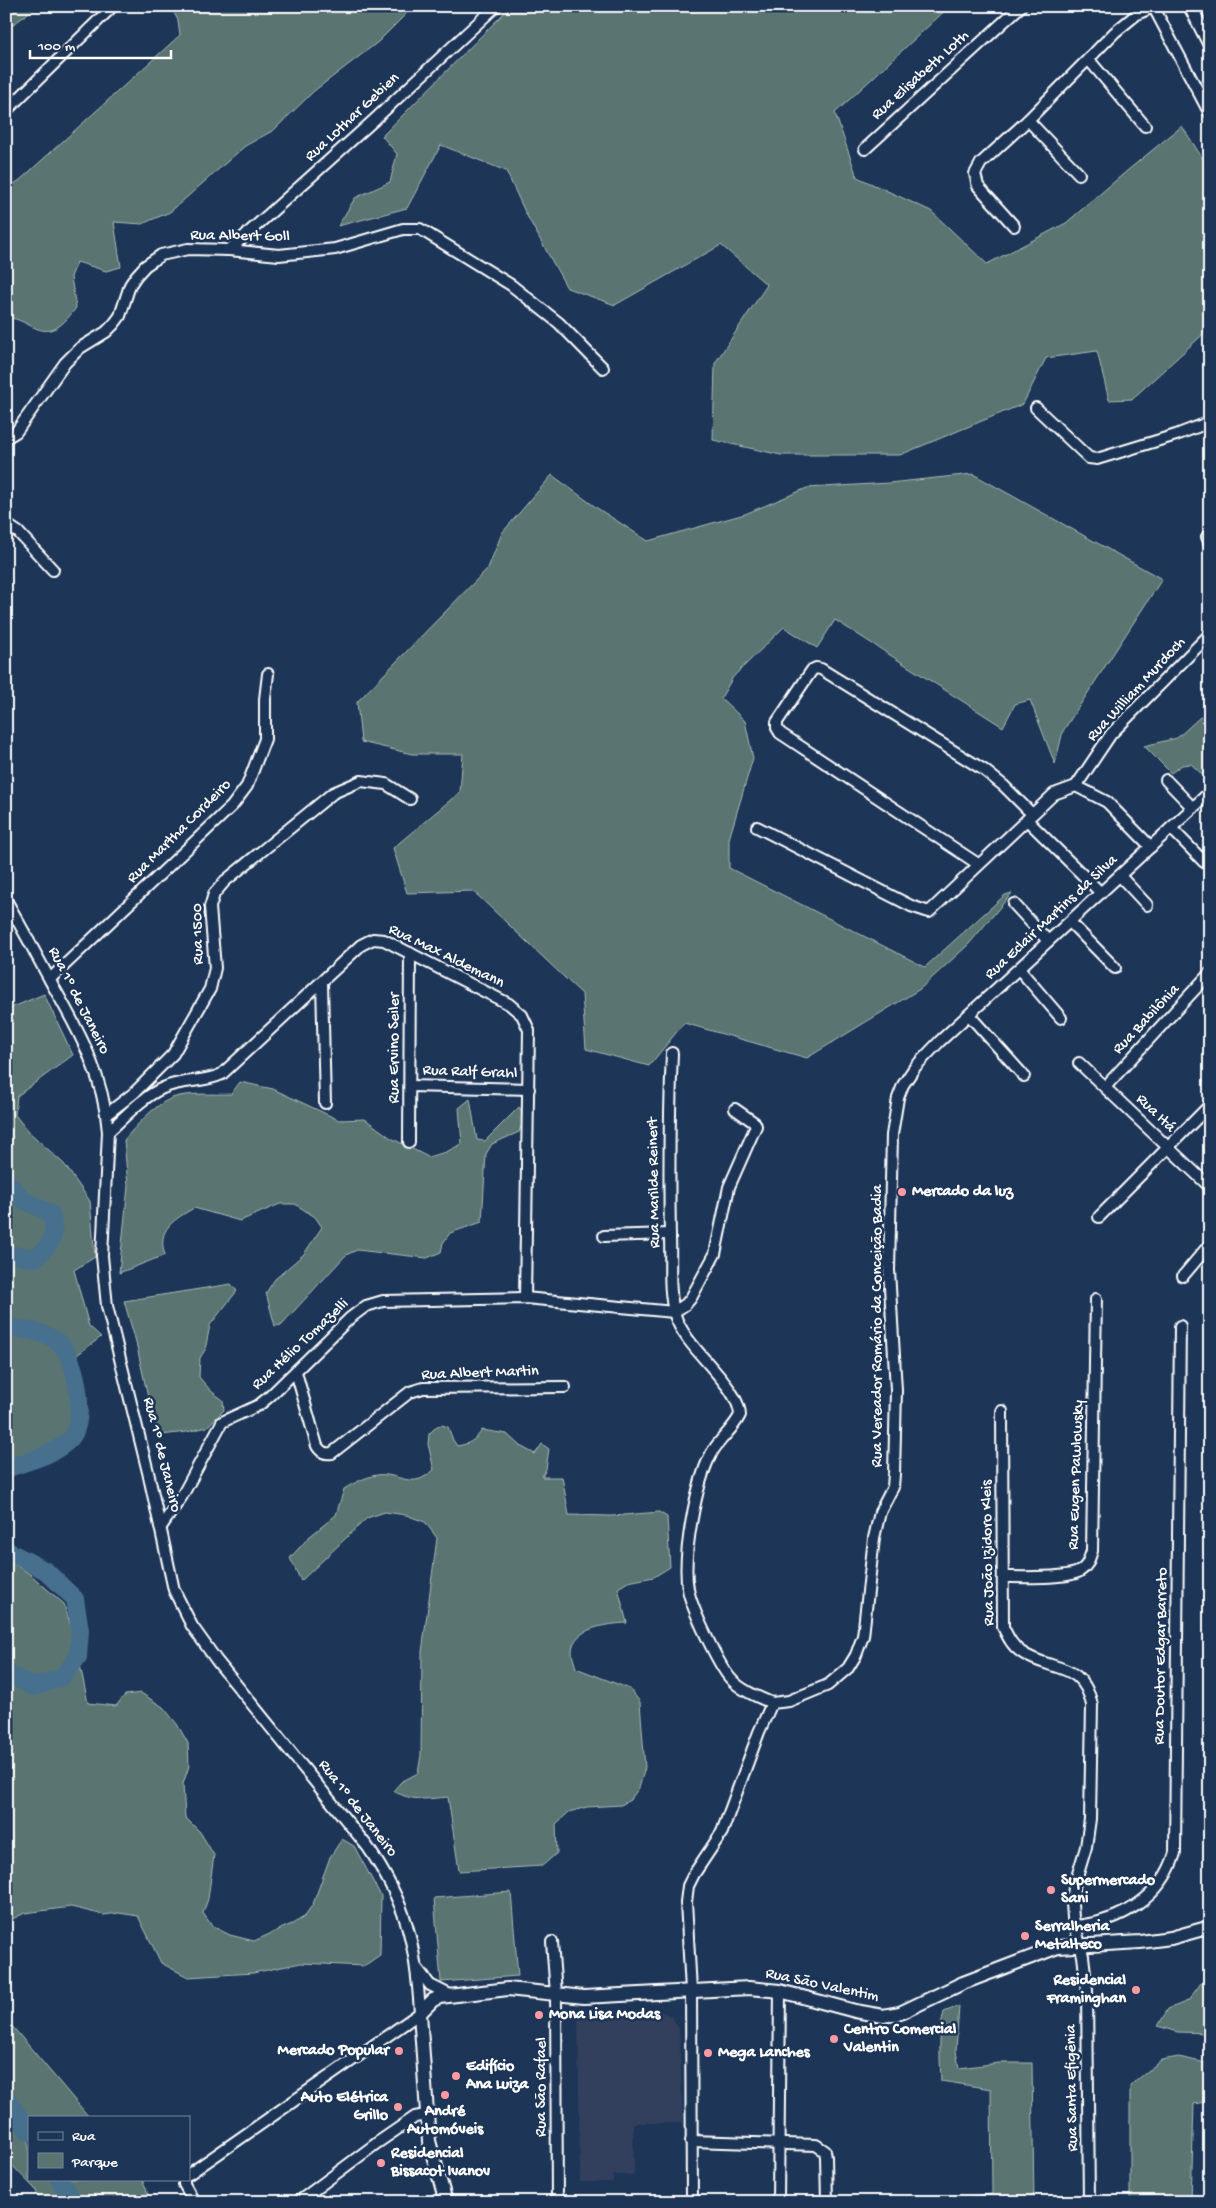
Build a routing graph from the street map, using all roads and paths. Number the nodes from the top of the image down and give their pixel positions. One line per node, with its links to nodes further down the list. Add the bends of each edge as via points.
1 (113, 6): 10 (street)
2 (496, 6): 17 (street, Rua Lothar Gebien)
3 (1021, 6): 14 (street, Rua Elisabeth Loth)
4 (1190, 6): 8 (main road)
5 (1206, 6): 7 (main road)
6 (1153, 7): 9 (street, via 1137,14 1115,32); 11 (street)
7 (1210, 13)
8 (1210, 46)
9 (1089, 60): 12 (street); 13 (street)
10 (6, 111)
11 (1210, 114)
12 (1028, 120): 15 (street); 16 (street, via 981,163 975,174 978,186)
13 (1145, 126)
14 (865, 148)
15 (1079, 174)
16 (1014, 226)
17 (229, 250): 18 (street, Rua Albert Goll, via 279,255 335,249 403,228 420,230 510,285 559,323); 21 (street, Rua Albert Goll, via 174,251 145,266 130,285 120,316 114,324 65,363 16,432)
18 (603, 368)
19 (1036, 408): 20 (street, via 1088,458 1097,459)
20 (1210, 422)
21 (6, 438)
22 (6, 524): 25 (street, via 18,532)
23 (1210, 534): 24 (street, via 1207,537)
24 (1210, 544)
25 (52, 570)
26 (1210, 634): 29 (street, Rua William Murdoch, via 1111,734)
27 (268, 674): 50 (street, Rua Martha Cordeiro, via 266,739 247,786 232,806)
28 (1166, 780): 32 (street)
29 (1076, 786): 33 (street, via 1054,794); 36 (street, via 1107,802)
30 (1210, 792): 32 (street, Rua Eclair Martins da Silva)
31 (410, 799): 64 (street, Rua 1500, via 386,784 361,781 333,794 225,881 214,894 210,907 215,968 210,989 172,1054 134,1093)
32 (1193, 808): 35 (street, Rua Eclair Martins da Silva)
33 (1029, 817): 38 (street); 38 (street, via 1004,786 984,770 822,669 812,670 777,722 776,728 780,733); 40 (street)
34 (757, 827): 38 (street, via 911,906 929,912)
35 (1171, 828): 36 (street, Rua Eclair Martins da Silva); 37 (street)
36 (1151, 847): 39 (street, Rua Eclair Martins da Silva)
37 (1204, 862)
38 (978, 864)
39 (1120, 876): 40 (street, Rua Eclair Martins da Silva); 43 (street)
40 (1101, 893): 44 (street, Rua Eclair Martins da Silva)
41 (6, 900): 50 (street, Rua 1º de Janeiro)
42 (1014, 904): 45 (street)
43 (1147, 905)
44 (1070, 922): 45 (street, Rua Eclair Martins da Silva); 47 (street)
45 (1048, 942): 48 (street, Rua Eclair Martins da Silva)
46 (410, 953): 51 (street, Rua Max Aldemann, via 384,940 373,939 361,945); 58 (street, Rua Ervino Seiler); 60 (street, Rua Max Aldemann, via 509,1004 522,1015 529,1030)
47 (1114, 968)
48 (1018, 969): 52 (street, Rua Eclair Martins da Silva); 53 (street)
49 (1210, 973): 59 (street, Rua Babilônia)
50 (50, 979): 64 (street, Rua 1º de Janeiro, via 83,1039 98,1077)
51 (322, 982): 61 (street); 65 (street, Rua Max Aldemann, via 222,1074 163,1088)
52 (969, 1015): 56 (street, Rua Eclair Martins da Silva); 57 (street)
53 (1061, 1018)
54 (672, 1053): 70 (street, Rua Marilde Reinert, via 668,1127)
55 (1079, 1063): 59 (street, Rua Itá)
56 (915, 1067): 83 (street, Rua Vereador Romário da Conceição Badia, via 898,1098 892,1135 889,1270 896,1390 893,1487 880,1512 874,1538 862,1636 848,1668 828,1685 789,1701)
57 (1024, 1076)
58 (410, 1086): 60 (street, Rua Ralf Grahl); 66 (street, Rua Ervino Seiler)
59 (1106, 1086): 67 (street, Rua Itá)
60 (529, 1089): 74 (street, Rua Max Aldemann)
61 (325, 1103)
62 (1210, 1105): 67 (street)
63 (735, 1110): 76 (street, via 756,1126 729,1187 715,1254 691,1298)
64 (107, 1114): 65 (street, Rua 1º de Janeiro)
65 (108, 1132): 81 (street, Rua 1º de Janeiro, via 102,1256 107,1306)
66 (410, 1142)
67 (1168, 1147): 68 (street, Rua Itá); 69 (street)
68 (1210, 1187)
69 (1099, 1217)
70 (670, 1234): 71 (street); 76 (street, Rua Marilde Reinert)
71 (604, 1236)
72 (1210, 1244): 73 (street)
73 (1183, 1276)
74 (525, 1298): 76 (street, Rua Hélio Tomazelli); 78 (street, Rua Hélio Tomazelli, via 383,1301 366,1306)
75 (1096, 1298): 82 (street, Rua Eugen Pawlowsky, via 1092,1551 1082,1570 1071,1575)
76 (674, 1312): 83 (street, via 679,1328 740,1407 740,1415 711,1454 699,1486 690,1536 688,1588 701,1624 730,1678)
77 (1180, 1326): 84 (street, Rua Doutor Edgar Barreto, via 1175,1853 1164,1880 1139,1904 1120,1915)
78 (296, 1372): 79 (street, Rua Albert Martin, via 317,1446 326,1454 332,1453 410,1392 423,1388); 81 (street, Rua Hélio Tomazelli, via 259,1405 222,1422 182,1496)
79 (565, 1387)
80 (1002, 1411): 82 (street, Rua João Izidoro Kleis)
81 (161, 1527): 88 (street, Rua 1º de Janeiro, via 174,1590 192,1626 386,1873 406,1918)
82 (1003, 1577): 84 (street, Rua João Izidoro Kleis, via 1003,1627 1010,1642 1022,1653 1072,1673 1090,1692 1090,1819 1074,1887)
83 (772, 1702): 89 (street, via 722,1832 688,1886)
84 (1075, 1926): 87 (street, Rua João Izidoro Kleis)
85 (1210, 1928): 87 (main road, Rua São Valentim, via 1140,1942)
86 (552, 1942): 91 (street, Rua São Rafael)
87 (1079, 1944): 90 (main road, Rua São Valentim, via 1058,1946 1011,1963 900,2013 883,2016); 106 (street, Rua Santa Efigênia, via 1087,1990)
88 (417, 1967): 92 (street, Rua 1º de Janeiro, via 430,1985); 93 (street, Rua 1º de Janeiro)
89 (691, 1990): 90 (main road, Rua São Valentim, via 749,1988); 91 (main road, Rua São Valentim, via 584,1997); 95 (street)
90 (780, 1991): 96 (street)
91 (556, 1993): 92 (main road, Rua São Valentim, via 508,1989); 102 (street, Rua São Rafael)
92 (448, 1994): 93 (main road, Rua São Valentim, via 433,2000)
93 (420, 2013): 94 (main road, Rua 1º de Janeiro); 97 (street)
94 (426, 2115): 100 (street, via 415,2117 377,2142); 101 (main road, Rua 1º de Janeiro, via 429,2141)
95 (691, 2141): 96 (street); 103 (street)
96 (779, 2144): 104 (street); 105 (street, via 816,2145 824,2151)
97 (190, 2173)
98 (184, 2180): 99 (street)
99 (194, 2202)
100 (298, 2202)
101 (446, 2202)
102 (558, 2202)
103 (692, 2202)
104 (778, 2202)
105 (827, 2202)
106 (1089, 2202)

